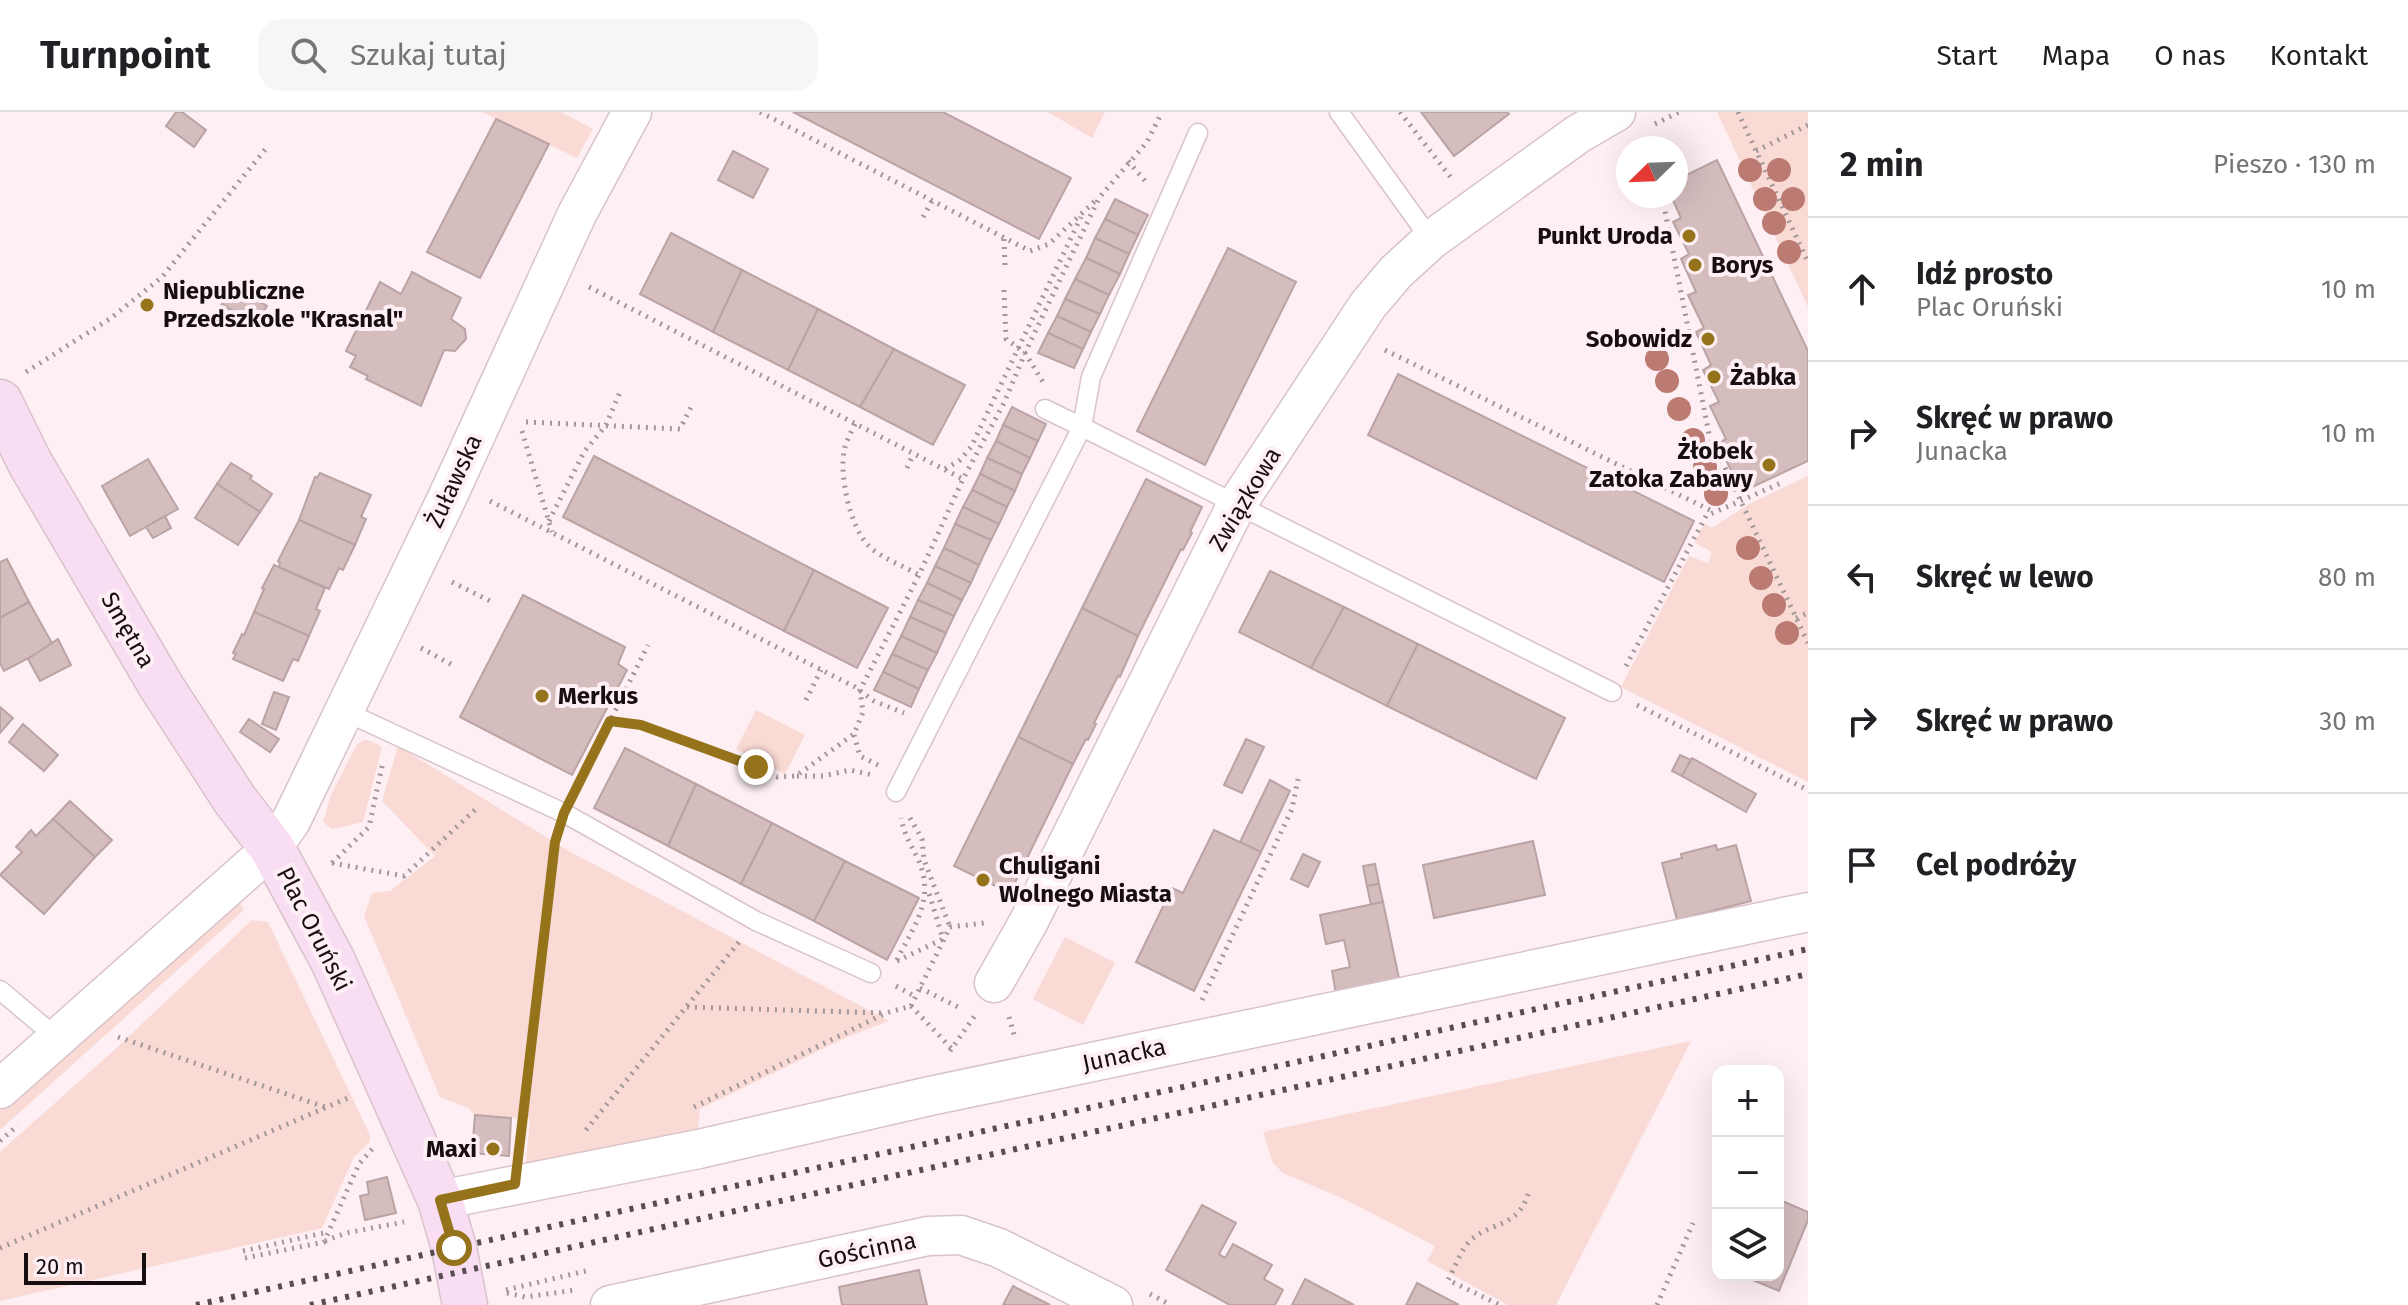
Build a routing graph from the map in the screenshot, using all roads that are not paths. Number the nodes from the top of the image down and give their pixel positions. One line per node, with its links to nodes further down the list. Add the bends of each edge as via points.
1 (632, 112): 12 (street, Żuławska, via 577,214)
2 (1339, 112): 6 (lane)
3 (1616, 112): 4 (street, Związkowa)
4 (1570, 123): 6 (street, Związkowa)
5 (1198, 133): 9 (lane, via 1091,377)
6 (1431, 240): 10 (street, Związkowa, via 1368,305)
7 (10, 389): 14 (street, Smętna, via 30,463 161,686)
8 (1045, 409): 9 (lane)
9 (1082, 427): 10 (lane); 13 (lane)
10 (1237, 504): 11 (lane); 18 (street, Związkowa)
11 (1612, 692)
12 (346, 712): 14 (street, Żuławska); 16 (lane, via 564,813 756,921)
13 (896, 792)
14 (272, 848): 19 (street, Plac Oruński); 21 (street, Plac Oruński, via 333,961)
15 (1808, 912): 21 (street, Junacka, via 532,1181)
16 (871, 973)
17 (0, 990): 19 (lane)
18 (985, 999)
19 (57, 1038): 20 (street, Plac Oruński)
20 (0, 1089)
21 (425, 1210): 22 (street, Plac Oruński, via 454,1248)
22 (465, 1305)
23 (610, 1305): 24 (street, Gościnna, via 928,1236 961,1235 1012,1253)
24 (1113, 1305)

